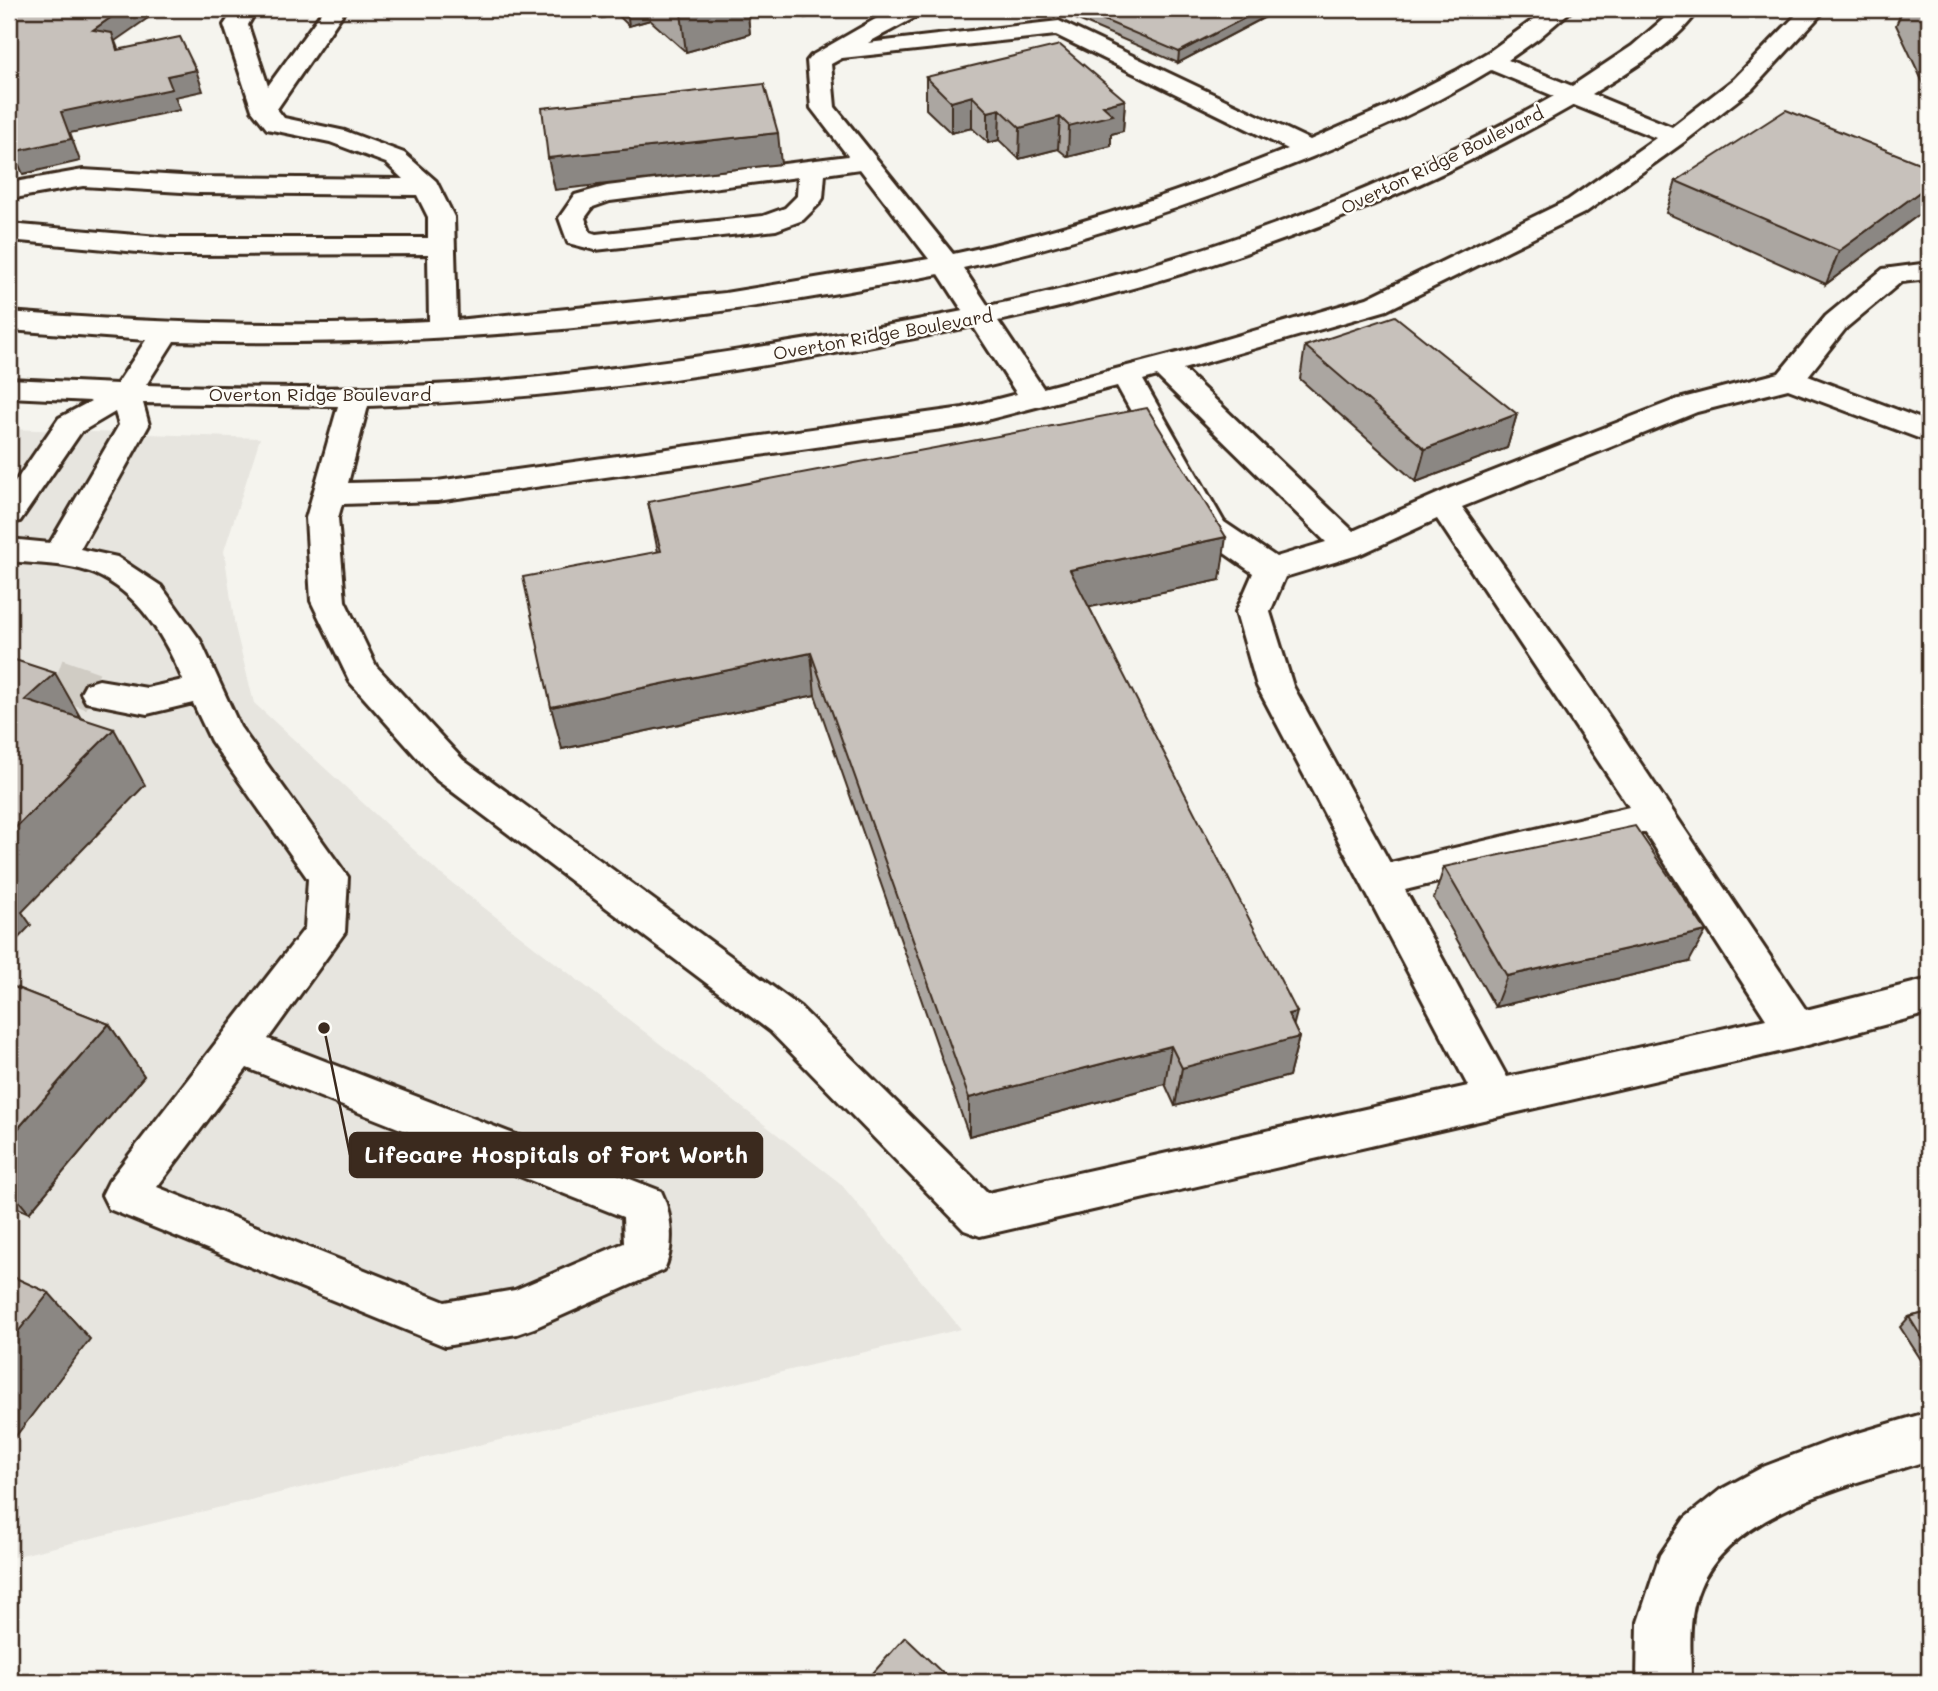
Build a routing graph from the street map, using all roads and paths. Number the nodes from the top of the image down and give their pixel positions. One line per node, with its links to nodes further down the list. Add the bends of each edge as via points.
1 (246, 9): 10 (street, via 236,25)
2 (335, 9): 10 (street)
3 (916, 9): 7 (street)
4 (1562, 9): 8 (street)
5 (1688, 9): 9 (street, Overton Ridge Boulevard, via 1631,56)
6 (1815, 9): 11 (street, via 1744,85)
7 (825, 57): 12 (street, via 1059,28); 13 (street, via 823,108)
8 (1492, 62): 9 (street); 12 (street)
9 (1574, 94): 11 (street); 21 (street, Overton Ridge Boulevard, via 1433,168 1244,246 1103,288)
10 (264, 110): 15 (street, via 276,124 336,136 395,158)
11 (1675, 137): 25 (street, via 1577,206 1377,304)
12 (1309, 149): 19 (street, via 1150,209)
13 (866, 161): 14 (street); 19 (street)
14 (812, 168): 14 (street, via 607,194 584,201 572,218 578,237 595,242 767,224 794,214 810,198)
15 (427, 187): 16 (street, via 198,185 83,178); 18 (street, via 440,217)
16 (9, 191)
17 (9, 232): 18 (street, via 158,246)
18 (441, 246): 23 (street)
19 (947, 265): 21 (street); 23 (street, via 726,301 531,324)
20 (1929, 271): 27 (street, via 1893,275 1836,322)
21 (982, 317): 30 (street, Overton Ridge Boulevard, via 801,350 603,378 485,391); 31 (street)
22 (9, 321): 24 (street)
23 (443, 329): 24 (street)
24 (165, 333): 29 (street)
25 (1163, 366): 26 (street); 36 (street)
26 (1126, 375): 31 (street); 39 (street, via 1212,529)
27 (1790, 379): 32 (street); 34 (street, via 1686,406)
28 (9, 388): 29 (street, Overton Ridge Boulevard)
29 (125, 394): 30 (street, Overton Ridge Boulevard); 35 (street, via 70,425); 38 (street, via 134,425)
30 (356, 396): 33 (street)
31 (1035, 399): 33 (street, via 963,417 438,491)
32 (1929, 432)
33 (328, 494): 47 (street, via 322,518 328,601 362,673 450,770 785,1019 980,1215)
34 (1443, 504): 36 (street); 42 (street)
35 (9, 514)
36 (1349, 546): 39 (street)
37 (9, 550): 38 (street)
38 (60, 555): 40 (street, via 106,565 149,594 183,640)
39 (1271, 570): 43 (street, via 1253,612 1275,686)
40 (203, 688): 41 (street, via 147,701); 46 (street, via 224,732 328,877 325,932)
41 (99, 692)
42 (1655, 815): 43 (street); 45 (street)
43 (1380, 881): 47 (street)
44 (1929, 996): 45 (street)
45 (1796, 1030): 47 (street)
46 (239, 1046): 46 (street, via 645,1205 648,1255 517,1312 444,1324 125,1195)
47 (1496, 1097)
48 (1929, 1436): 49 (street, via 1774,1486 1724,1516 1698,1541 1671,1584 1660,1647)
49 (1664, 1682)

